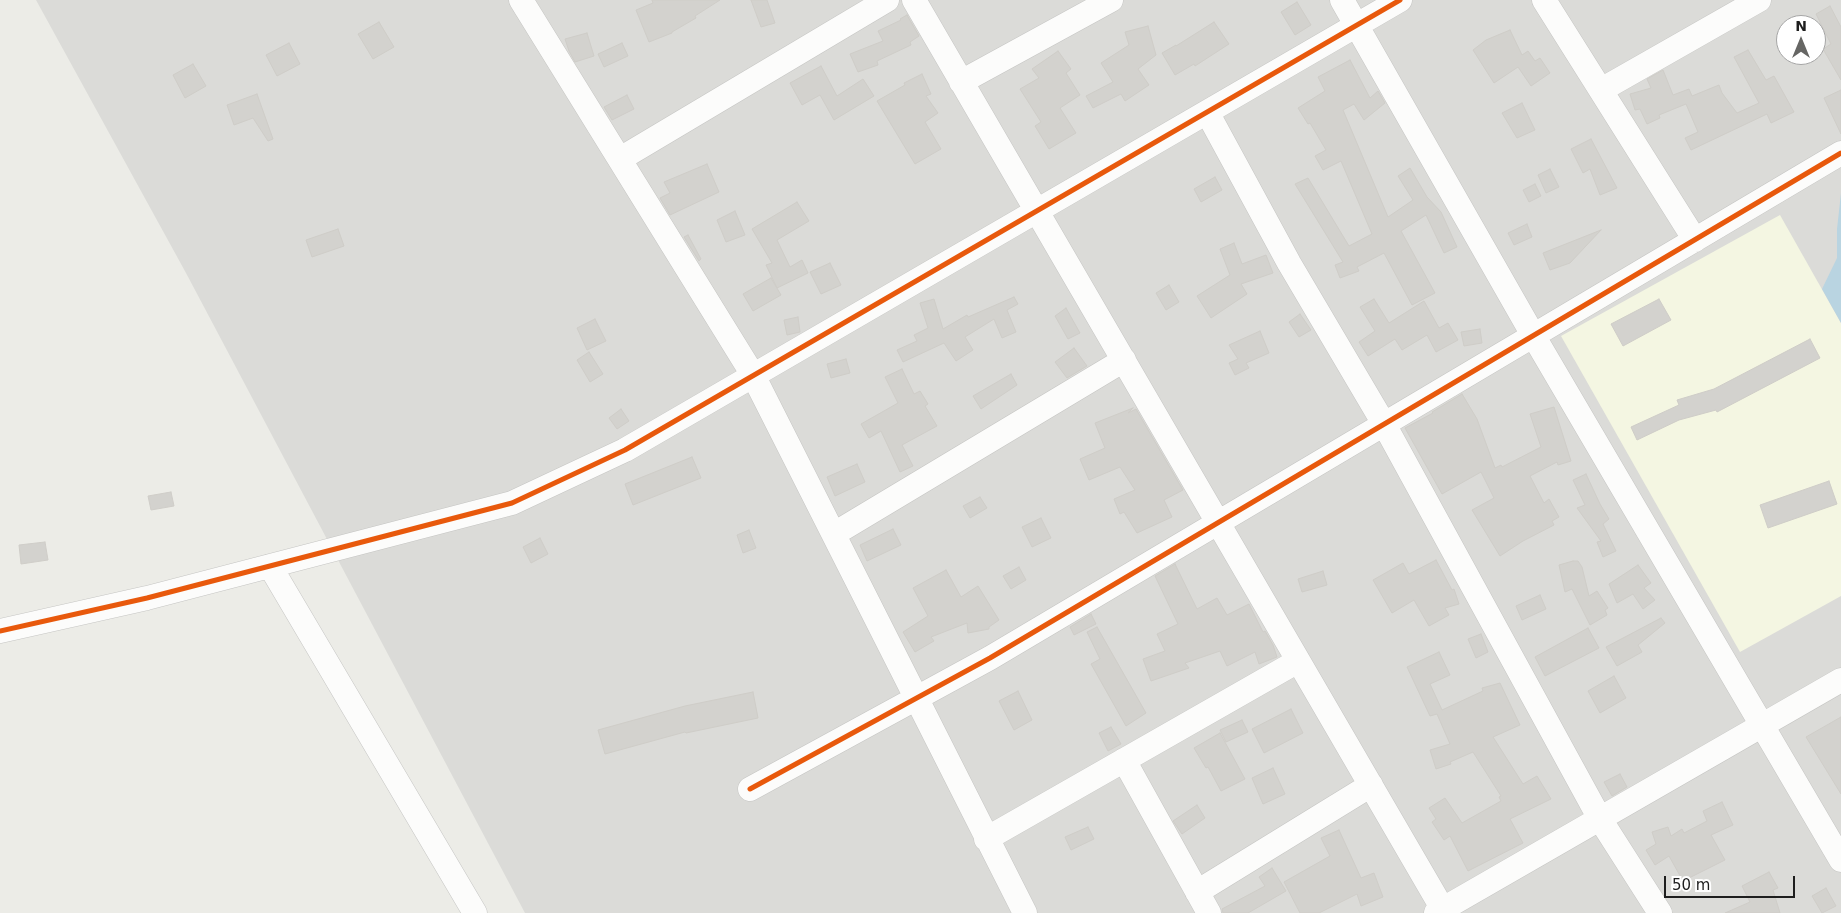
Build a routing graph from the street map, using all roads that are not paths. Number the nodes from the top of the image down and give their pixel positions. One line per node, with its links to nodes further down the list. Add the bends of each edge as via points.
1 (522, 0): 14 (street)
2 (888, 0): 14 (street)
3 (914, 0): 10 (street)
4 (1112, 0): 10 (street)
5 (1342, 0): 9 (street)
6 (1400, 0): 9 (street)
7 (1544, 0): 11 (street)
8 (1759, 0): 11 (street)
9 (1356, 26): 12 (street); 17 (street)
10 (961, 82): 15 (street)
11 (1601, 90): 16 (street)
12 (1207, 112): 15 (street); 20 (street, via 1289,263)
13 (1841, 153): 16 (street)
14 (620, 159): 19 (street)
15 (1037, 211): 18 (street); 19 (street)
16 (1694, 240): 17 (street)
17 (1533, 335): 20 (street); 28 (street)
18 (1124, 360): 21 (street); 22 (street)
19 (753, 376): 22 (street); 23 (street, via 625,450 512,503)
20 (1384, 424): 21 (street); 32 (street)
21 (1218, 522): 25 (street); 27 (street)
22 (834, 534): 27 (street)
23 (270, 566): 24 (street); 37 (street)
24 (0, 631)
25 (1298, 661): 29 (street); 30 (street)
26 (1841, 680): 28 (street)
27 (917, 698): 31 (street); 33 (street)
28 (1763, 725): 32 (street); 34 (street)
29 (1124, 760): 33 (street); 35 (street)
30 (1371, 785): 35 (street); 36 (street)
31 (750, 789)
32 (1600, 819): 36 (street); 40 (street)
33 (986, 839): 38 (street)
34 (1841, 860)
35 (1197, 892): 39 (street)
36 (1442, 912)
37 (475, 913)
38 (1024, 913)
39 (1209, 913)
40 (1660, 913)

